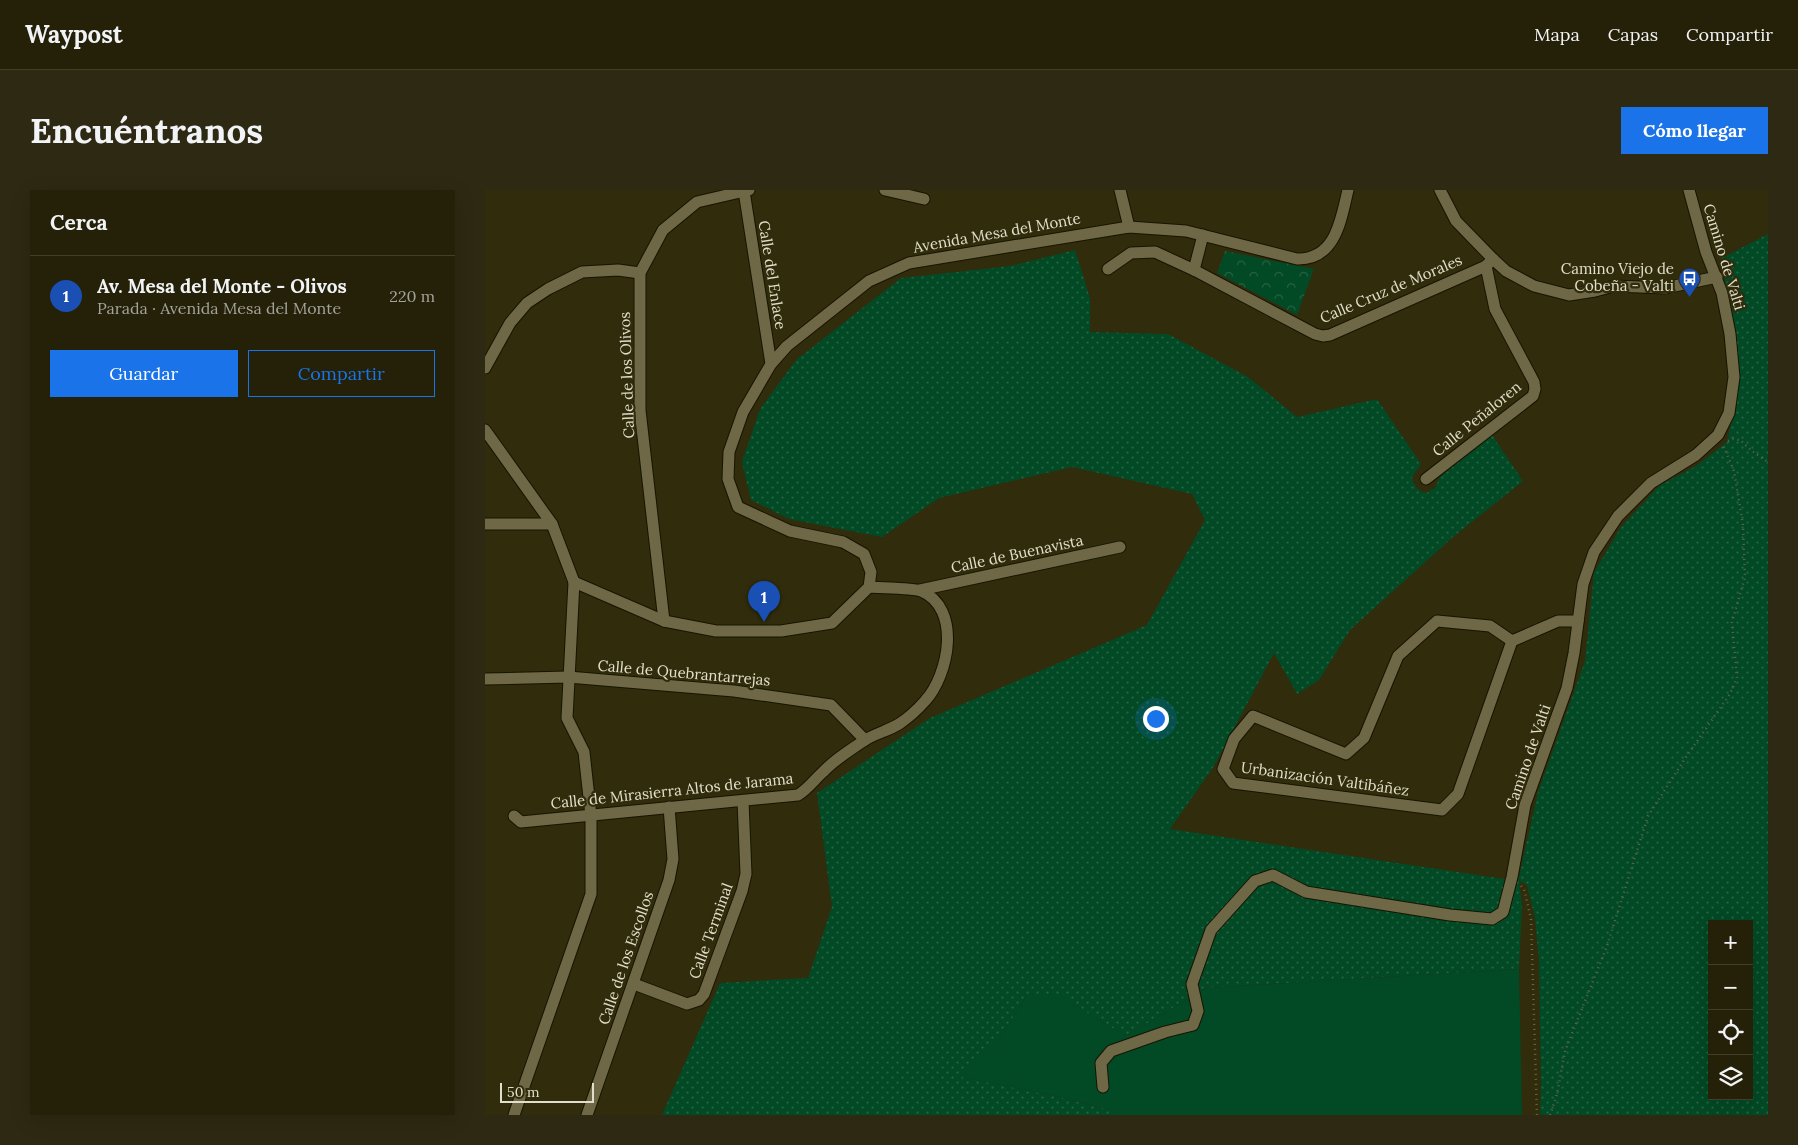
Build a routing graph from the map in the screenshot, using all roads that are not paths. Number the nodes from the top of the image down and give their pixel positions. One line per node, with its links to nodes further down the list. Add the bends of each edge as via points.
1 (885, 190): 7 (street)
2 (1120, 190): 8 (street)
3 (1348, 190): 9 (street, Avenida Mesa del Monte, via 1338,228 1324,250 1307,259)
4 (1440, 190): 10 (street, via 1456,221)
5 (1689, 190): 14 (street, Camino de Valti, via 1706,252)
6 (746, 191): 13 (street, Calle de los Olivos, via 697,202 663,230); 15 (street, Calle del Enlace)
7 (924, 199)
8 (1129, 227): 9 (street, Avenida Mesa del Monte); 15 (street, Avenida Mesa del Monte, via 909,263 869,281 787,346)
9 (1203, 235): 12 (street)
10 (1490, 263): 12 (street, Calle Cruz de Morales, via 1323,336); 14 (street, via 1534,286 1569,295 1613,286 1665,288); 18 (street, Calle Peñaloren, via 1495,309 1534,382 1533,396)
11 (1108, 269): 12 (street, Calle Cruz de Morales, via 1131,253 1155,252)
12 (1193, 270)
13 (640, 273): 16 (street, via 618,270 582,272 548,289 527,303 510,323); 25 (street, Calle de los Olivos, via 640,410)
14 (1717, 277): 26 (street, Camino de Valti, via 1731,342 1734,377 1729,413 1718,435 1696,455 1651,482 1618,516 1594,552 1583,584)
15 (771, 364): 23 (street, Avenida Mesa del Monte, via 743,412 729,452 728,479 738,507 790,532 843,542 864,554 871,572)
16 (485, 368)
17 (485, 430): 20 (street)
18 (1426, 479)
19 (485, 524): 20 (street)
20 (552, 524): 22 (street)
21 (1120, 547): 24 (street, Calle de Buenavista)
22 (574, 582): 25 (street); 28 (street)
23 (869, 587): 24 (street); 25 (street, via 832,623 781,630 716,631)
24 (921, 590): 30 (street, Calle de Mirasierra Altos de Jarama, via 942,610 948,638 937,684 925,701 900,723)
25 (664, 621)
26 (1578, 621): 27 (street, via 1557,621); 36 (street, Camino de Valti, via 1567,688 1525,805 1503,912 1492,919 1450,915 1306,892 1273,875 1255,881 1211,930 1192,984 1198,1011 1193,1025 1111,1051 1101,1063)
27 (1512, 641): 27 (street, Urbanización Valtibáñez, via 1458,794 1442,810 1233,783 1223,769 1233,740 1253,716 1345,754 1364,738 1398,656 1437,621 1490,626)
28 (568, 677): 29 (street, Calle de Quebrantarrejas); 30 (street, Calle de Quebrantarrejas, via 734,690 831,705); 34 (street, via 567,718 584,752)
29 (485, 679)
30 (865, 740): 31 (street, Calle de Mirasierra Altos de Jarama, via 823,771 798,795)
31 (743, 801): 32 (street, Calle de Mirasierra Altos de Jarama); 35 (street, Calle Terminal, via 746,874 704,994 699,1000 687,1004)
32 (669, 807): 34 (street, Calle de Mirasierra Altos de Jarama); 35 (street, Calle de los Escollos, via 673,859 669,880)
33 (514, 816): 34 (street, Calle de Mirasierra Altos de Jarama, via 521,822)
34 (591, 816): 37 (street, via 591,894)
35 (634, 984): 38 (street, Calle de los Escollos)
36 (1103, 1087)
37 (514, 1115)
38 (587, 1115)

